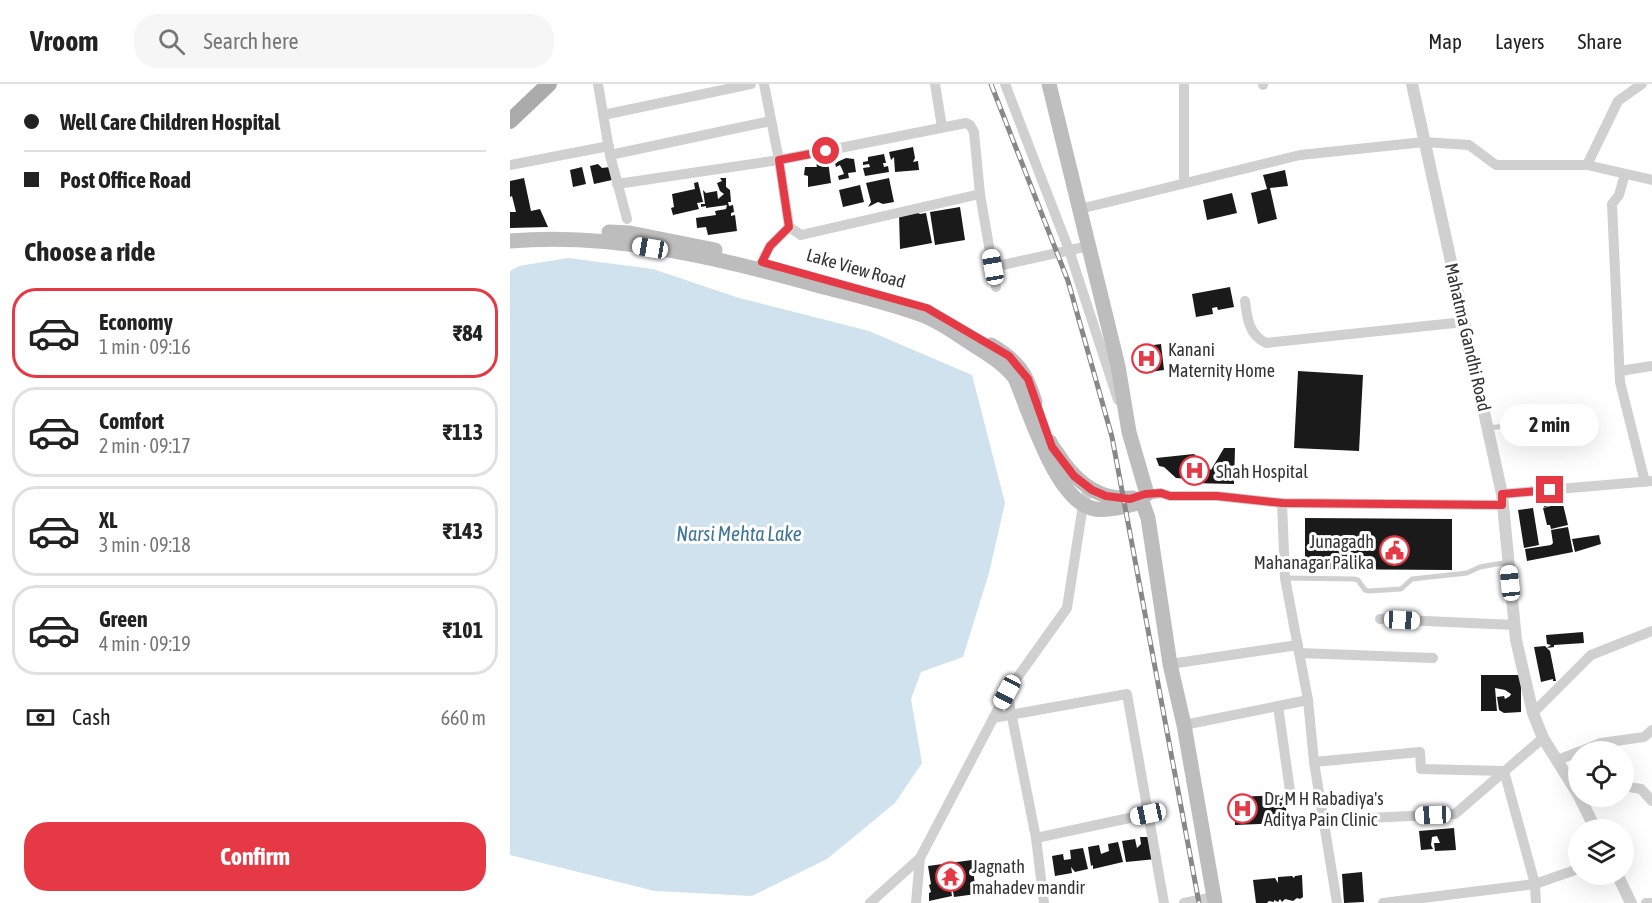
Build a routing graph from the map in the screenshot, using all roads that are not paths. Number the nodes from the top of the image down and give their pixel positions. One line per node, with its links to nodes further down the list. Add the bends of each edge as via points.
1 (534, 84): 12 (main road)
2 (549, 84): 14 (main road)
3 (598, 84): 13 (street)
4 (751, 84): 13 (street)
5 (764, 84): 15 (street)
6 (935, 84): 16 (street)
7 (1005, 84): 33 (street)
8 (1048, 84): 27 (main road)
9 (1184, 84): 24 (street)
10 (1412, 84): 17 (street, Mahatma Gandhi Road)
11 (1642, 84): 21 (street, via 1618,102)
12 (510, 107)
13 (603, 115): 18 (street)
14 (510, 121)
15 (771, 121): 18 (street); 19 (street)
16 (942, 127): 19 (street); 26 (street, via 966,123 974,132)
17 (1424, 142): 21 (street, via 1469,145 1496,165); 24 (street, via 1300,155); 38 (street, Mahatma Gandhi Road)
18 (610, 150): 20 (street); 25 (street)
19 (779, 160): 25 (street); 28 (street)
20 (510, 165)
21 (1587, 165): 22 (street)
22 (1625, 174): 23 (street); 40 (street, via 1612,204)
23 (1652, 180)
24 (1184, 183): 27 (street)
25 (617, 184): 30 (street)
26 (980, 194): 28 (street, via 801,235); 35 (street)
27 (1080, 209): 32 (main road)
28 (789, 227): 34 (street, via 770,246)
29 (510, 232): 30 (main road, Lake View Road)
30 (628, 232): 31 (main road, Lake View Road); 34 (main road, Lake View Road)
31 (510, 241)
32 (1089, 246): 33 (street); 43 (main road, via 1118,366)
33 (1069, 250): 35 (street); 43 (street)
34 (760, 266): 45 (main road, Lake View Road, via 927,308 1009,356 1028,379 1052,447 1074,476); 49 (main road, Lake View Road, via 926,317 999,361 1015,378 1059,479)
35 (993, 267): 36 (street)
36 (996, 286)
37 (1245, 300): 38 (street, via 1252,330 1266,343)
38 (1464, 322): 42 (street, Mahatma Gandhi Road)
39 (1652, 366): 40 (street)
40 (1620, 371): 44 (street)
41 (1561, 420): 42 (lane)
42 (1488, 428): 46 (street, Mahatma Gandhi Road)
43 (1129, 432): 47 (main road)
44 (1649, 481): 46 (street)
45 (1089, 488): 47 (main road, via 1106,496); 49 (street)
46 (1502, 500): 48 (street); 50 (street, Mahatma Gandhi Road)
47 (1144, 501): 48 (street, via 1170,496 1217,496); 49 (main road, via 1108,509); 57 (main road)
48 (1282, 503): 51 (street)
49 (1083, 505): 58 (street, via 1067,608)
50 (1508, 562): 51 (lane, via 1467,573 1412,579 1401,589 1369,591 1354,579); 53 (street, Mahatma Gandhi Road)
51 (1285, 578): 55 (street)
52 (1380, 619): 53 (street)
53 (1515, 625): 61 (street, Mahatma Gandhi Road)
54 (1652, 630): 61 (street, via 1591,655)
55 (1299, 649): 56 (street); 57 (street); 59 (street)
56 (1433, 658)
57 (1170, 664): 64 (main road)
58 (1007, 692): 62 (street); 63 (street)
59 (1308, 700): 60 (street); 70 (street)
60 (1278, 706): 64 (street); 74 (street)
61 (1533, 713): 66 (street, Mahatma Gandhi Road)
62 (1011, 715): 63 (street); 76 (street, via 1127,694); 78 (street)
63 (993, 718): 79 (street)
64 (1184, 725): 83 (main road)
65 (1652, 730): 67 (street, via 1644,737)
66 (1543, 738): 69 (street, Mahatma Gandhi Road); 71 (street)
67 (1615, 741)
68 (1568, 756): 69 (street)
69 (1557, 760): 72 (street, Mahatma Gandhi Road)
70 (1314, 762): 71 (street, via 1419,752 1421,769); 77 (street)
71 (1504, 771): 77 (street, via 1455,814); 81 (street)
72 (1568, 776)
73 (1634, 788): 75 (street, via 1641,789)
74 (1291, 798)
75 (1652, 801)
76 (1148, 814): 78 (street); 87 (street)
77 (1323, 820): 89 (street)
78 (1036, 838): 86 (street)
79 (920, 858): 84 (street); 85 (street)
80 (1568, 872): 81 (street)
81 (1535, 884): 90 (street); 91 (street)
82 (1622, 885): 92 (street)
83 (1214, 900): 88 (street)
84 (870, 903)
85 (916, 903)
86 (1044, 903)
87 (1164, 903)
88 (1184, 903)
89 (1337, 903)
90 (1383, 903)
91 (1536, 903)
92 (1631, 903)
93 (1646, 903): 94 (street)
94 (1652, 903)

